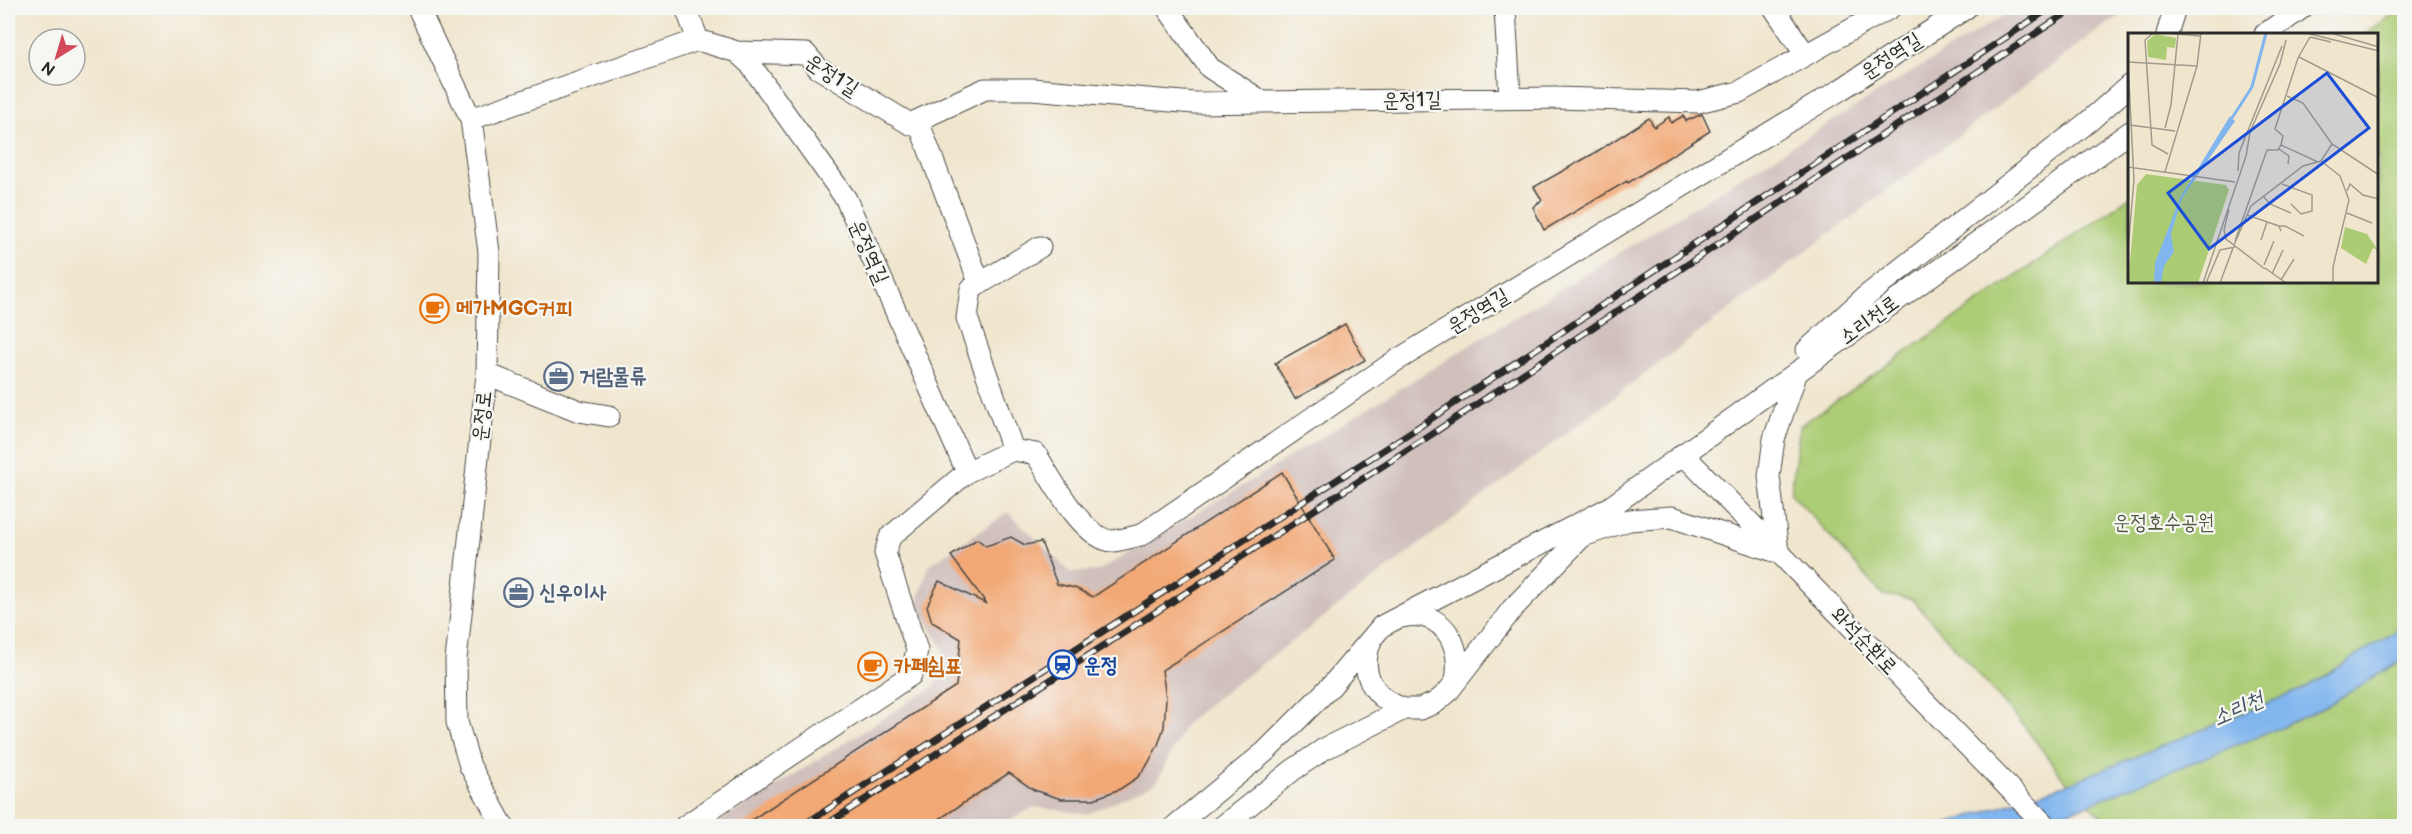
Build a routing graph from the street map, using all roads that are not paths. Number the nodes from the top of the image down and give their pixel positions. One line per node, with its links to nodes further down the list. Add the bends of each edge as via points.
1 (418, 8): 18 (street, 운정로)
2 (686, 8): 12 (street)
3 (1167, 8): 17 (street, via 1210,68)
4 (1505, 8): 16 (street)
5 (1774, 8): 14 (street)
6 (1890, 8): 14 (street, 운정1길)
7 (1966, 8): 27 (street, 운정역길, via 1840,90 1394,362 1141,535 1111,541 1094,535 1074,513 1036,454)
8 (2175, 8): 10 (street)
9 (2302, 8): 11 (street)
10 (2167, 33)
11 (2266, 33)
12 (698, 40): 13 (street); 18 (street)
13 (737, 52): 19 (street, 운정1길, via 806,54 818,68 910,124); 29 (street, 운정역길, via 750,64 846,199)
14 (1805, 54): 16 (street, 운정1길, via 1739,92 1698,102)
15 (2128, 87): 26 (street, via 1865,297)
16 (1510, 98): 17 (street, 운정1길)
17 (1263, 102): 19 (street, 운정1길, via 1194,103 1032,89 985,89)
18 (471, 119): 24 (street, 운정로, via 489,252)
19 (918, 121): 22 (street)
20 (2128, 133): 23 (street, 소리천로)
21 (1040, 247): 22 (street)
22 (980, 282): 27 (street, via 971,289 967,318)
23 (1797, 372): 26 (street, 소리천로); 32 (street, via 1774,439 1769,476)
24 (487, 374): 25 (street, via 579,411); 37 (street, 운정로, via 456,660 457,722 470,766)
25 (609, 416)
26 (1731, 420): 28 (street, 소리천로)
27 (1013, 450): 29 (street)
28 (1683, 454): 30 (street, 소리천로); 32 (street, 와석순환로)
29 (967, 472): 38 (street, via 890,537 885,553 917,650 911,675)
30 (1608, 508): 31 (street); 33 (street)
31 (1585, 536): 32 (street, via 1629,520 1672,517); 35 (street, via 1512,608)
32 (1778, 552): 41 (street, 와석순환로)
33 (1394, 619): 34 (street); 35 (street, via 1409,615 1438,623 1456,648)
34 (1372, 638): 36 (street, via 1366,651 1368,680 1376,693); 39 (street, via 1266,752)
35 (1456, 680): 36 (street, via 1435,704 1420,709)
36 (1404, 708): 40 (street, via 1324,748)
37 (503, 826)
38 (685, 826)
39 (1175, 826)
40 (1223, 826)
41 (2046, 826)

